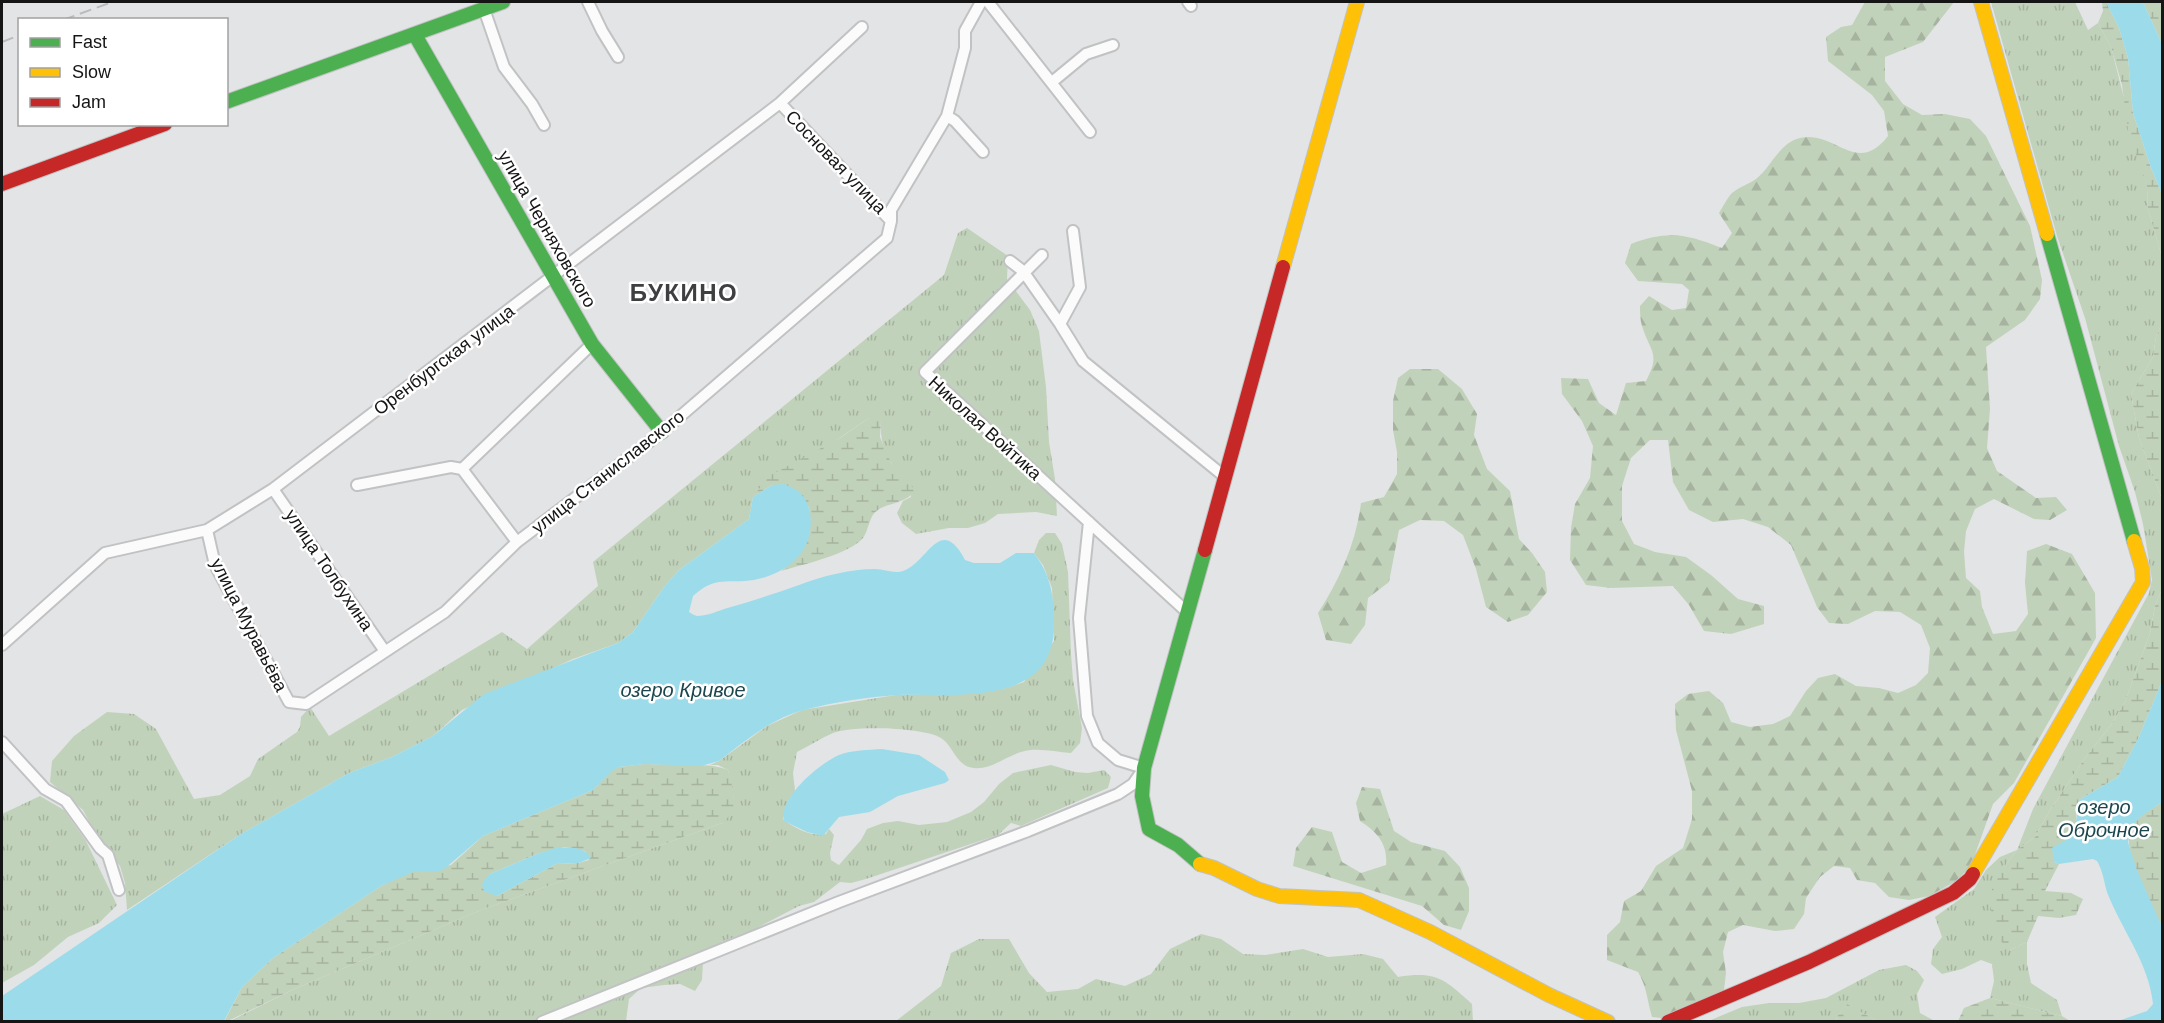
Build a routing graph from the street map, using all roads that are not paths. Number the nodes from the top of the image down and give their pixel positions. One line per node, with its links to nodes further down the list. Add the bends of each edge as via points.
1 (503, 2): 7 (street)
2 (588, 2): 11 (street)
3 (981, 2): 15 (street, улица Станиславского, via 965,31 965,48)
4 (988, 2): 12 (street)
5 (1357, 2): 31 (street)
6 (1981, 2): 46 (street, via 2143,582 1970,879 1953,893 1809,962)
7 (484, 9): 9 (street); 16 (street, via 504,68)
8 (862, 27): 14 (street, Оренбургская улица)
9 (415, 35): 13 (street); 26 (street, улица Черняховского)
10 (1113, 45): 12 (street, via 1086,54)
11 (618, 57)
12 (1052, 82): 18 (street)
13 (228, 101)
14 (780, 103): 21 (street, Сосновая улица); 26 (street, Оренбургская улица)
15 (947, 116): 19 (street); 21 (street, улица Станиславского, via 891,210)
16 (544, 125)
17 (160, 126): 20 (street)
18 (1090, 132)
19 (983, 152)
20 (2, 184)
21 (891, 220): 29 (street, улица Станиславского, via 887,238)
22 (1073, 231): 27 (street, via 1080,287)
23 (1042, 255): 25 (street, Николая Войтика)
24 (1010, 261): 25 (street)
25 (1024, 273): 27 (street); 34 (street, Николая Войтика, via 924,372)
26 (553, 277): 28 (street, улица Черняховского); 33 (street, Оренбургская улица)
27 (1060, 324): 31 (street, via 1083,361)
28 (592, 344): 29 (street, улица Черняховского); 30 (street)
29 (662, 432): 36 (street, улица Станиславского)
30 (462, 470): 32 (street, via 451,467); 36 (street)
31 (1225, 477): 37 (street)
32 (357, 485)
33 (273, 489): 35 (street, Оренбургская улица); 39 (street, улица Толбухина)
34 (1089, 522): 37 (street); 42 (street, via 1079,618 1087,716 1098,743 1118,760)
35 (207, 530): 38 (street, Оренбургская улица, via 105,553); 40 (street, улица Муравьёва, via 215,565 289,702)
36 (517, 542): 39 (street, улица Станиславского, via 444,612)
37 (1187, 612): 42 (street)
38 (2, 645)
39 (384, 650): 40 (street, улица Станиславского)
40 (306, 704)
41 (2, 742): 43 (street, via 45,789 66,801 108,855)
42 (1144, 768): 44 (street, via 1133,784 1118,794); 45 (street, via 1143,796 1149,830 1178,845 1198,864 1279,896 1359,900)
43 (119, 890)
44 (542, 1022)
45 (1608, 1022)
46 (1668, 1022)

